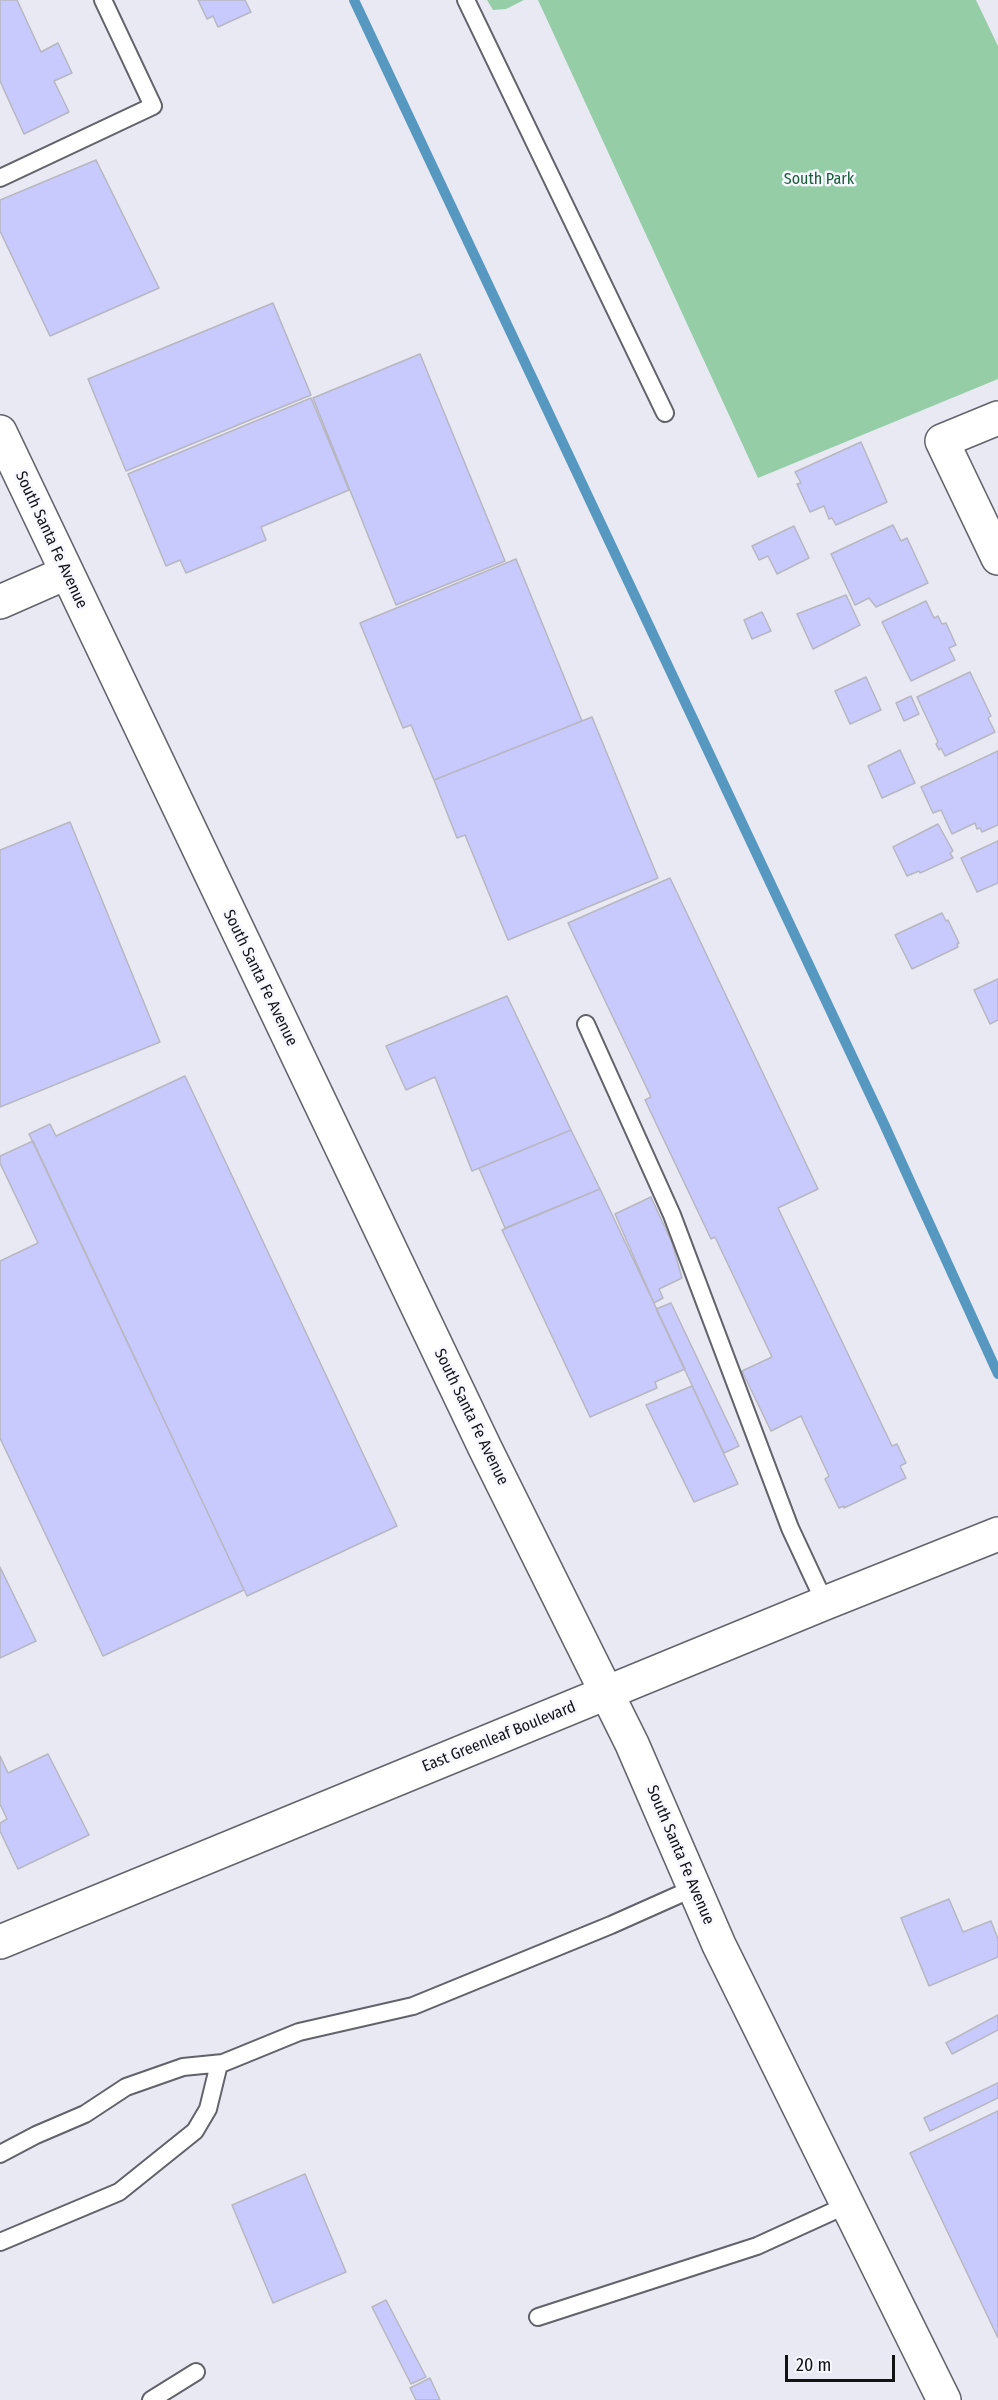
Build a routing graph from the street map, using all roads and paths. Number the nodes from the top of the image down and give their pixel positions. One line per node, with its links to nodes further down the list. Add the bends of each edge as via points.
1 (103, 0): 3 (lane, via 153,106)
2 (466, 0): 4 (lane)
3 (0, 178)
4 (665, 413)
5 (998, 418): 7 (main road, via 942,441)
6 (0, 432): 8 (main road, South Santa Fe Avenue)
7 (998, 558)
8 (66, 573): 9 (main road); 13 (main road, South Santa Fe Avenue)
9 (0, 602)
10 (586, 1024): 12 (lane, via 672,1215 790,1528)
11 (998, 1534): 12 (main road, East Greenleaf Boulevard)
12 (825, 1603): 13 (main road, East Greenleaf Boulevard)
13 (607, 1694): 14 (main road, South Santa Fe Avenue); 15 (main road, East Greenleaf Boulevard)
14 (694, 1888): 16 (lane, via 413,2006 299,2032); 18 (main road, South Santa Fe Avenue)
15 (0, 1942)
16 (219, 2064): 17 (lane, via 183,2067 126,2088 85,2114); 19 (lane, via 208,2109 195,2131 119,2192)
17 (0, 2154)
18 (847, 2205): 20 (lane, via 757,2246); 23 (main road, South Santa Fe Avenue)
19 (0, 2242)
20 (538, 2317)
21 (196, 2372): 22 (lane)
22 (151, 2400)
23 (944, 2400)

